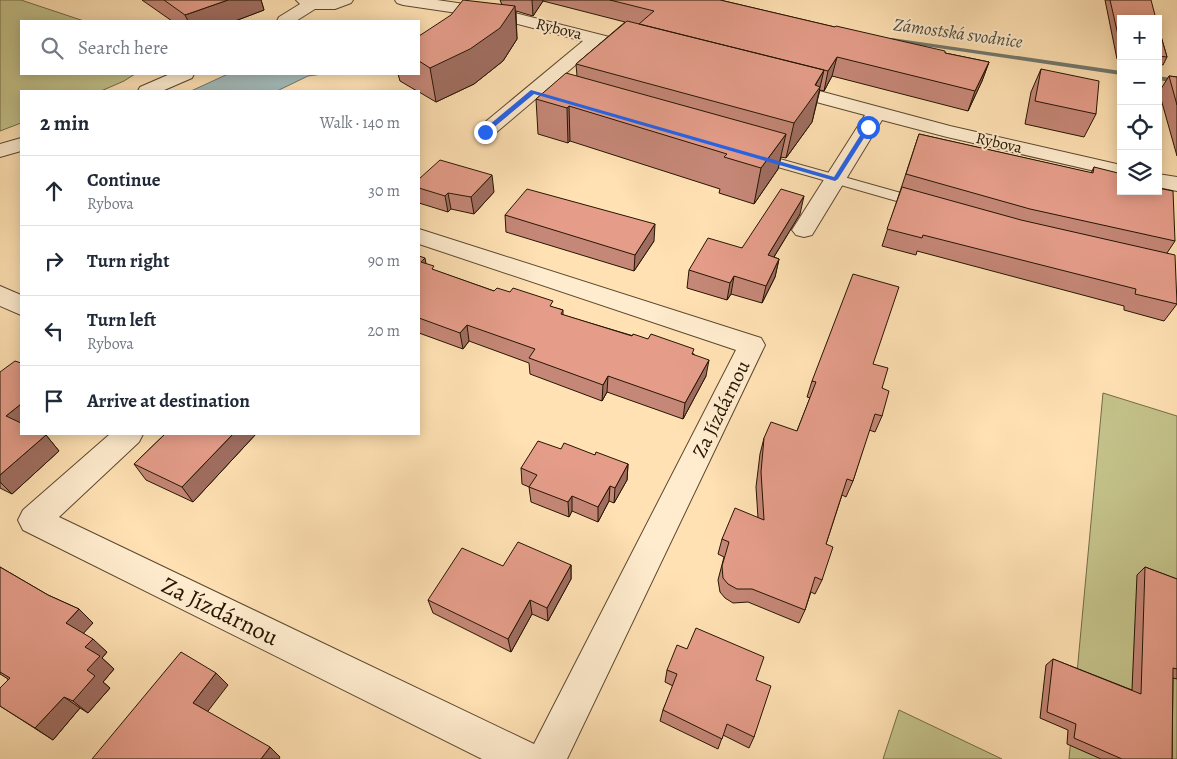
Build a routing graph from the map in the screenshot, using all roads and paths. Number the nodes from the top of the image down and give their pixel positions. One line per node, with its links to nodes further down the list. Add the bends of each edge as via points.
1 (345, 0): 3 (street, via 327,5)
2 (404, 0): 5 (street, Rybova, via 499,14)
3 (308, 2): 4 (street)
4 (286, 20)
5 (596, 39): 6 (street, Rybova); 10 (street, Rybova)
6 (652, 53)
7 (183, 75): 9 (street)
8 (765, 83): 12 (street, Rybova)
9 (149, 90)
10 (533, 92): 11 (lane); 13 (street, Rybova)
11 (552, 97)
12 (877, 112): 17 (street, Rybova); 18 (street)
13 (485, 132)
14 (20, 144): 15 (street)
15 (0, 152)
16 (741, 152): 18 (lane)
17 (1117, 170)
18 (835, 179): 21 (lane); 22 (street)
19 (1162, 181): 20 (street)
20 (1177, 184)
21 (936, 208)
22 (804, 230)
23 (420, 236): 28 (street, Za Jízdárnou, via 752,345)
24 (0, 295): 25 (street)
25 (20, 305)
26 (128, 435): 27 (street, Za Jízdárnou, via 34,520)
27 (523, 759)
28 (547, 759)

